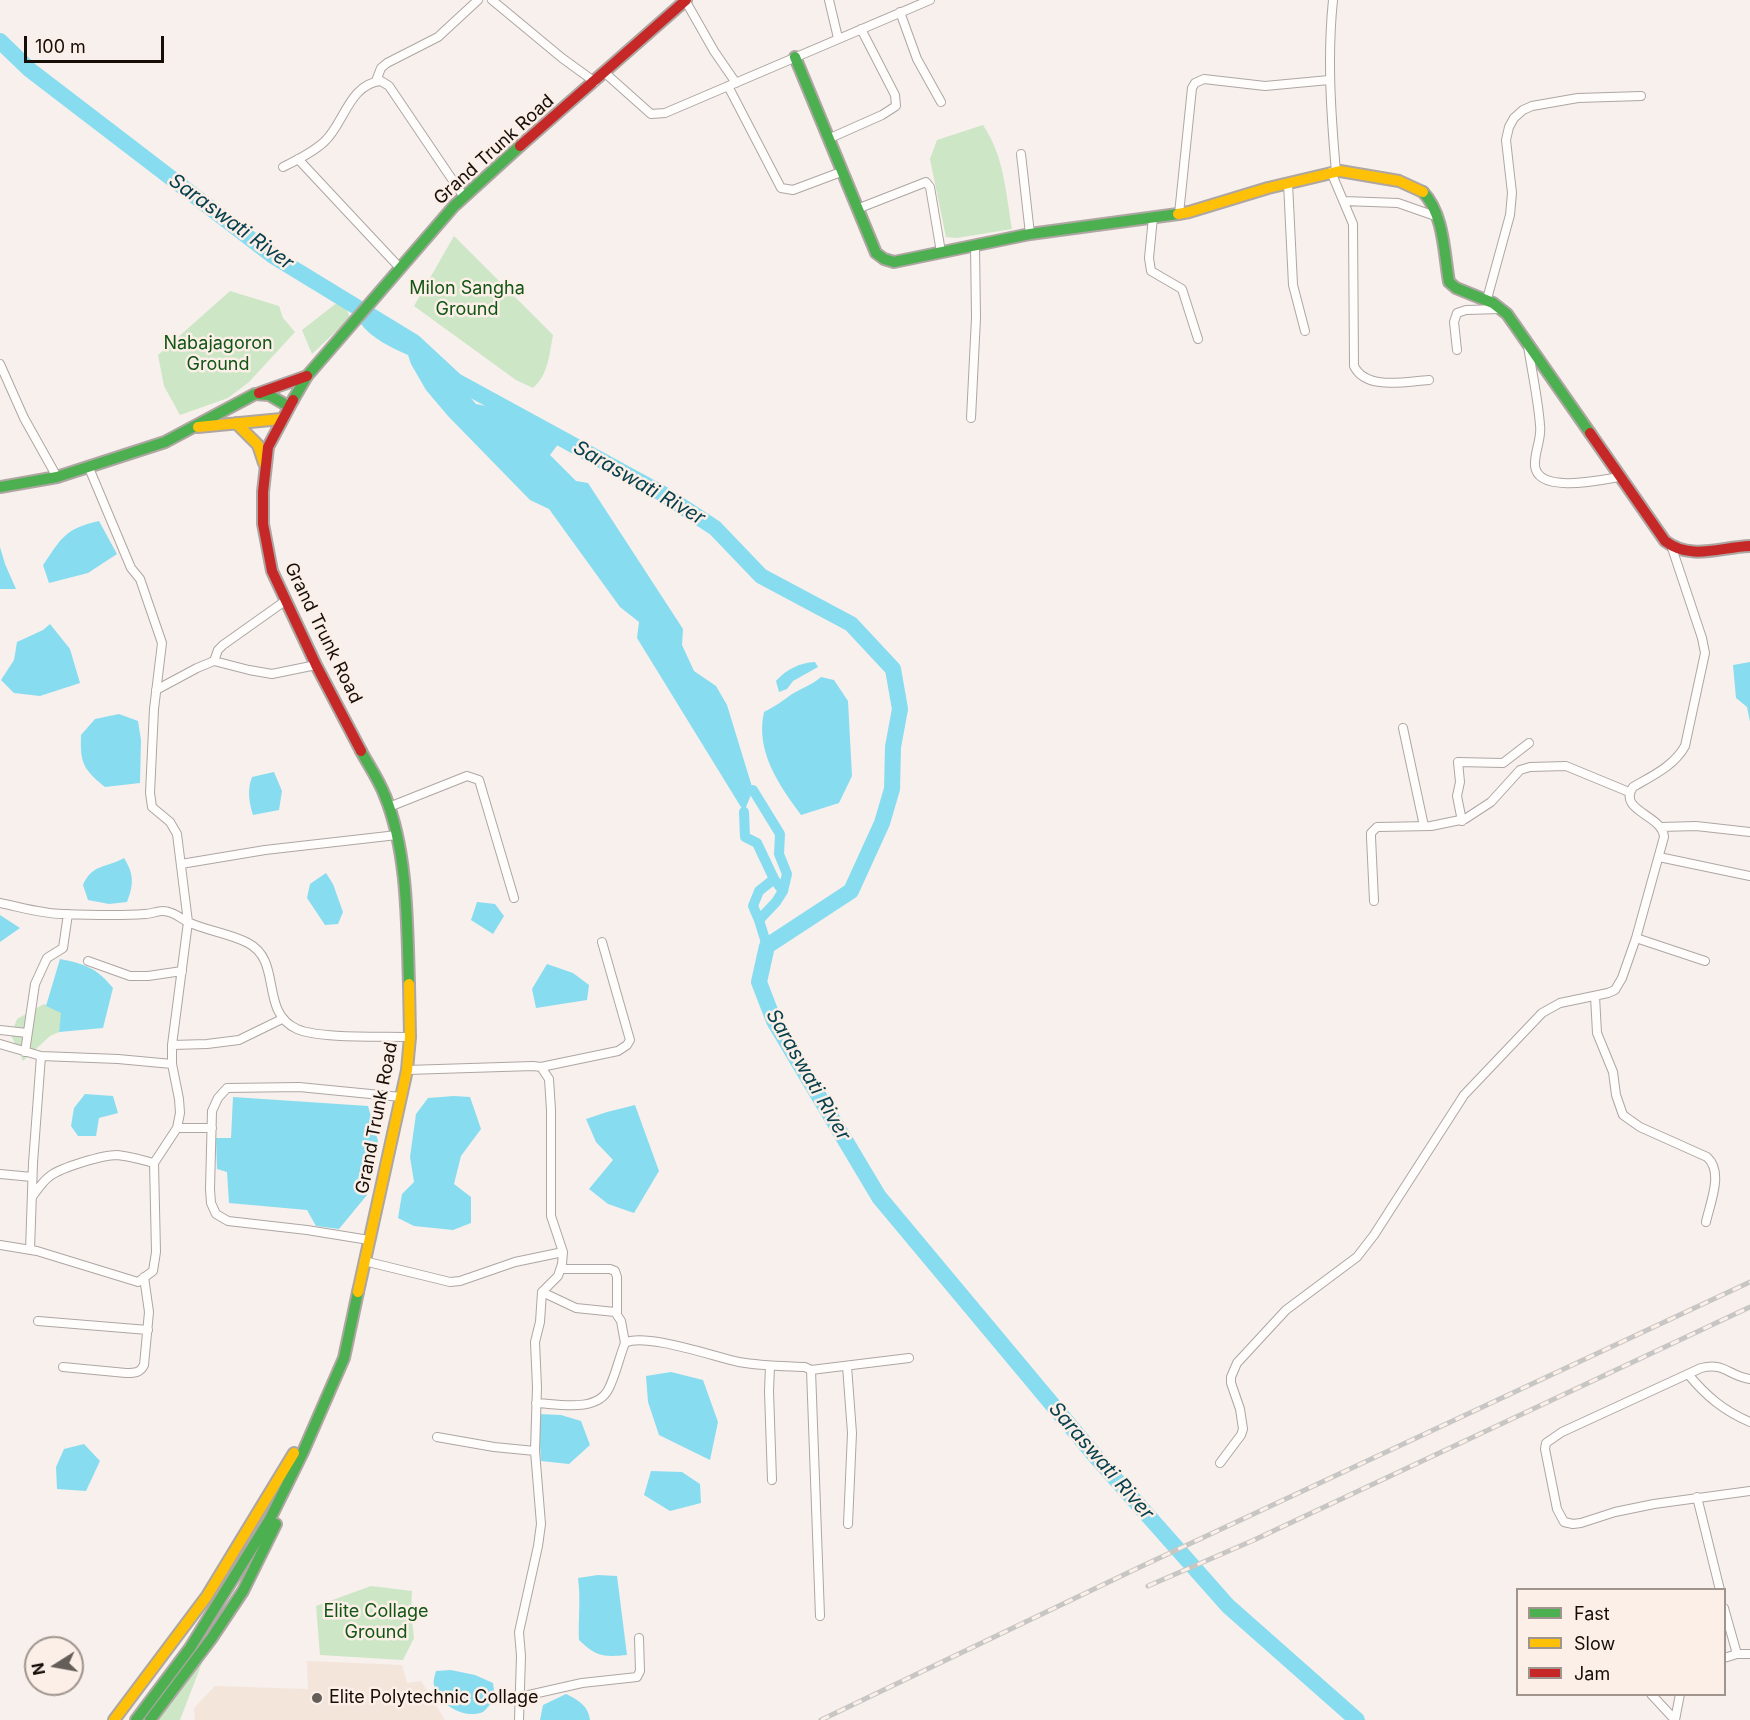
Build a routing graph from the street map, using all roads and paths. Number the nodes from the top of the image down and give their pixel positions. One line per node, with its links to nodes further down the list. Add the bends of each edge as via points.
1 (478, 0): 13 (street, via 433,40 387,63)
2 (492, 0): 14 (street)
3 (685, 0): 11 (main road, Grand Trunk Road); 15 (street)
4 (829, 0): 9 (street)
5 (930, 0): 7 (street)
6 (1333, 0): 12 (street)
7 (900, 12): 8 (street); 17 (street, via 917,59)
8 (861, 28): 9 (street); 18 (street, via 895,95 896,106)
9 (838, 38): 10 (street)
10 (795, 57): 15 (street); 18 (main road)
11 (605, 73): 14 (main road, Grand Trunk Road); 15 (street, via 651,114 665,113)
12 (1329, 80): 23 (street); 28 (street, via 1265,86 1210,79 1195,83)
13 (376, 81): 20 (street, via 354,98 325,142); 25 (street, via 389,86)
14 (595, 82): 25 (main road, Grand Trunk Road)
15 (732, 84): 22 (street, via 781,188 793,190)
16 (1641, 96): 35 (street, via 1578,98 1532,106 1514,118 1506,140 1512,193 1510,215)
17 (941, 102)
18 (828, 139): 22 (main road)
19 (1021, 154): 31 (street)
20 (298, 159): 21 (street); 34 (street)
21 (283, 167)
22 (841, 172): 27 (main road)
23 (1334, 172): 24 (main road); 26 (street); 30 (main road, via 1414,186 1429,198)
24 (1288, 183): 28 (main road); 37 (street, via 1293,285)
25 (464, 197): 34 (main road, Grand Trunk Road)
26 (1344, 201): 30 (street, via 1398,203); 43 (street, via 1354,232 1354,366 1366,379 1381,382)
27 (857, 209): 33 (main road, via 881,259 894,262); 33 (street, via 926,182)
28 (1179, 214): 29 (main road)
29 (1153, 217): 31 (main road); 38 (street, via 1149,264 1155,274 1184,292)
30 (1437, 217): 35 (main road, via 1449,282)
31 (1030, 234): 32 (main road)
32 (975, 245): 33 (main road); 46 (street)
33 (941, 252)
34 (400, 268): 42 (main road, Grand Trunk Road)
35 (1487, 299): 36 (main road)
36 (1501, 309): 39 (main road); 40 (street, via 1457,313)
37 (1305, 331)
38 (1198, 339)
39 (1528, 345): 53 (main road); 53 (street, via 1540,425 1535,463 1538,474 1545,480 1568,483)
40 (1456, 350)
41 (0, 364): 52 (street)
42 (307, 376): 44 (main road); 45 (main road, Grand Trunk Road)
43 (1429, 380)
44 (255, 394): 45 (main road, via 269,395); 49 (main road)
45 (288, 406): 47 (main road, Grand Trunk Road)
46 (971, 418)
47 (281, 419): 48 (main road); 50 (main road, Grand Trunk Road, via 268,447)
48 (237, 423): 49 (main road); 50 (main road, via 258,443)
49 (194, 428): 51 (main road)
50 (265, 467): 57 (main road, Grand Trunk Road, via 263,524 272,571)
51 (90, 468): 52 (main road); 60 (street, via 131,568 140,579 162,643)
52 (57, 477): 54 (main road)
53 (1619, 477): 56 (main road)
54 (0, 487)
55 (1750, 546): 56 (main road, via 1696,553)
56 (1672, 548): 63 (street, via 1702,638 1704,660 1682,753)
57 (285, 601): 58 (street, via 223,645); 59 (main road, Grand Trunk Road)
58 (214, 662): 59 (street, via 272,674); 60 (street)
59 (316, 665): 64 (main road, Grand Trunk Road)
60 (156, 690): 71 (street, via 152,807 170,822 177,834)
61 (1403, 728): 66 (street)
62 (1528, 744): 65 (street, via 1503,763 1458,762 1461,782 1457,796)
63 (1629, 792): 65 (street, via 1566,766 1530,767 1520,770 1491,802); 67 (street, via 1633,807)
64 (389, 807): 69 (main road, Grand Trunk Road); 73 (street, via 466,776 476,778 484,792)
65 (1462, 820): 66 (street)
66 (1424, 826): 74 (street, via 1381,826 1371,833)
67 (1662, 826): 68 (street); 70 (street, via 1664,837)
68 (1750, 832)
69 (397, 835): 71 (street); 87 (main road, Grand Trunk Road, via 407,909)
70 (1659, 857): 72 (street); 78 (street)
71 (181, 864): 77 (street)
72 (1750, 876)
73 (514, 898)
74 (1374, 901)
75 (0, 903): 76 (street)
76 (68, 915): 77 (street, via 163,911); 86 (street, via 63,948 47,958 35,984)
77 (188, 922): 82 (street); 84 (street, via 249,943 264,956 274,1002)
78 (1636, 938): 81 (street); 83 (street, via 1619,985)
79 (602, 942): 93 (street, via 630,1040 618,1051)
80 (88, 961): 82 (street, via 130,976)
81 (1705, 961)
82 (182, 971): 89 (street)
83 (1595, 996): 102 (street, via 1598,1033 1623,1115 1714,1164); 128 (street, via 1560,1003 1533,1022 1464,1095 1357,1257 1286,1310 1237,1363 1231,1383 1243,1428)
84 (282, 1019): 87 (street, via 304,1032); 89 (street, via 238,1040)
85 (0, 1030): 86 (street)
86 (27, 1033): 90 (street)
87 (410, 1037): 94 (main road, Grand Trunk Road)
88 (0, 1044): 90 (street)
89 (172, 1045): 92 (street)
90 (25, 1052): 91 (street)
91 (42, 1056): 92 (street); 100 (street)
92 (172, 1064): 96 (street, via 179,1099)
93 (542, 1067): 94 (street); 106 (street, via 549,1079 551,1110 551,1216)
94 (407, 1070): 95 (main road, Grand Trunk Road)
95 (401, 1097): 97 (street, via 299,1087 227,1088 212,1111); 103 (main road, Grand Trunk Road)
96 (177, 1128): 97 (street); 98 (street)
97 (212, 1128): 103 (street, via 211,1196 216,1214 228,1221)
98 (154, 1163): 101 (street, via 107,1155 58,1171); 109 (street, via 156,1252 153,1271)
99 (0, 1174): 100 (street)
100 (32, 1177): 101 (street)
101 (32, 1197): 105 (street)
102 (1706, 1222)
103 (369, 1240): 107 (main road, Grand Trunk Road)
104 (0, 1245): 105 (street)
105 (30, 1250): 109 (street, via 138,1282)
106 (562, 1252): 107 (street, via 450,1282); 108 (street)
107 (364, 1261): 115 (main road, Grand Trunk Road)
108 (561, 1269): 110 (street); 111 (street, via 615,1271)
109 (144, 1277): 113 (street)
110 (542, 1292): 111 (street, via 576,1308); 123 (street, via 536,1341)
111 (617, 1314): 114 (street)
112 (38, 1321): 113 (street)
113 (148, 1330): 119 (street, via 144,1365 136,1373)
114 (625, 1343): 117 (street, via 643,1340); 123 (street, via 609,1389 597,1401)
115 (344, 1358): 125 (main road, Grand Trunk Road); 133 (main road, via 332,1401)
116 (909, 1358): 118 (street)
117 (770, 1366): 120 (street); 129 (street)
118 (848, 1366): 120 (street); 132 (street, via 852,1433)
119 (63, 1367)
120 (811, 1370): 136 (street)
121 (1688, 1374): 122 (street, via 1717,1366); 124 (street, via 1712,1401); 131 (street, via 1562,1432 1546,1443 1545,1449 1557,1509 1564,1522 1581,1523 1615,1512)
122 (1750, 1379)
123 (536, 1403): 127 (street)
124 (1750, 1422)
125 (315, 1425): 144 (main road, via 298,1446 207,1596); 145 (main road, via 270,1519 232,1582 190,1648)
126 (437, 1437): 127 (street)
127 (535, 1451): 143 (street, via 541,1524 519,1632)
128 (1220, 1463)
129 (772, 1480)
130 (1750, 1491): 131 (street)
131 (1697, 1497): 134 (street)
132 (848, 1524)
133 (252, 1573): 146 (main road, via 212,1639); 147 (main road, via 237,1611)
134 (1720, 1588)
135 (1726, 1612): 138 (street)
136 (820, 1616)
137 (639, 1638): 143 (street, via 637,1677 582,1683)
138 (1737, 1654): 139 (street); 140 (street)
139 (1750, 1654)
140 (1726, 1658)
141 (1652, 1696): 149 (street)
142 (1680, 1696): 149 (street)
143 (520, 1697): 148 (street)
144 (114, 1720)
145 (136, 1720)
146 (150, 1720)
147 (160, 1720)
148 (519, 1720)
149 (1675, 1720)

